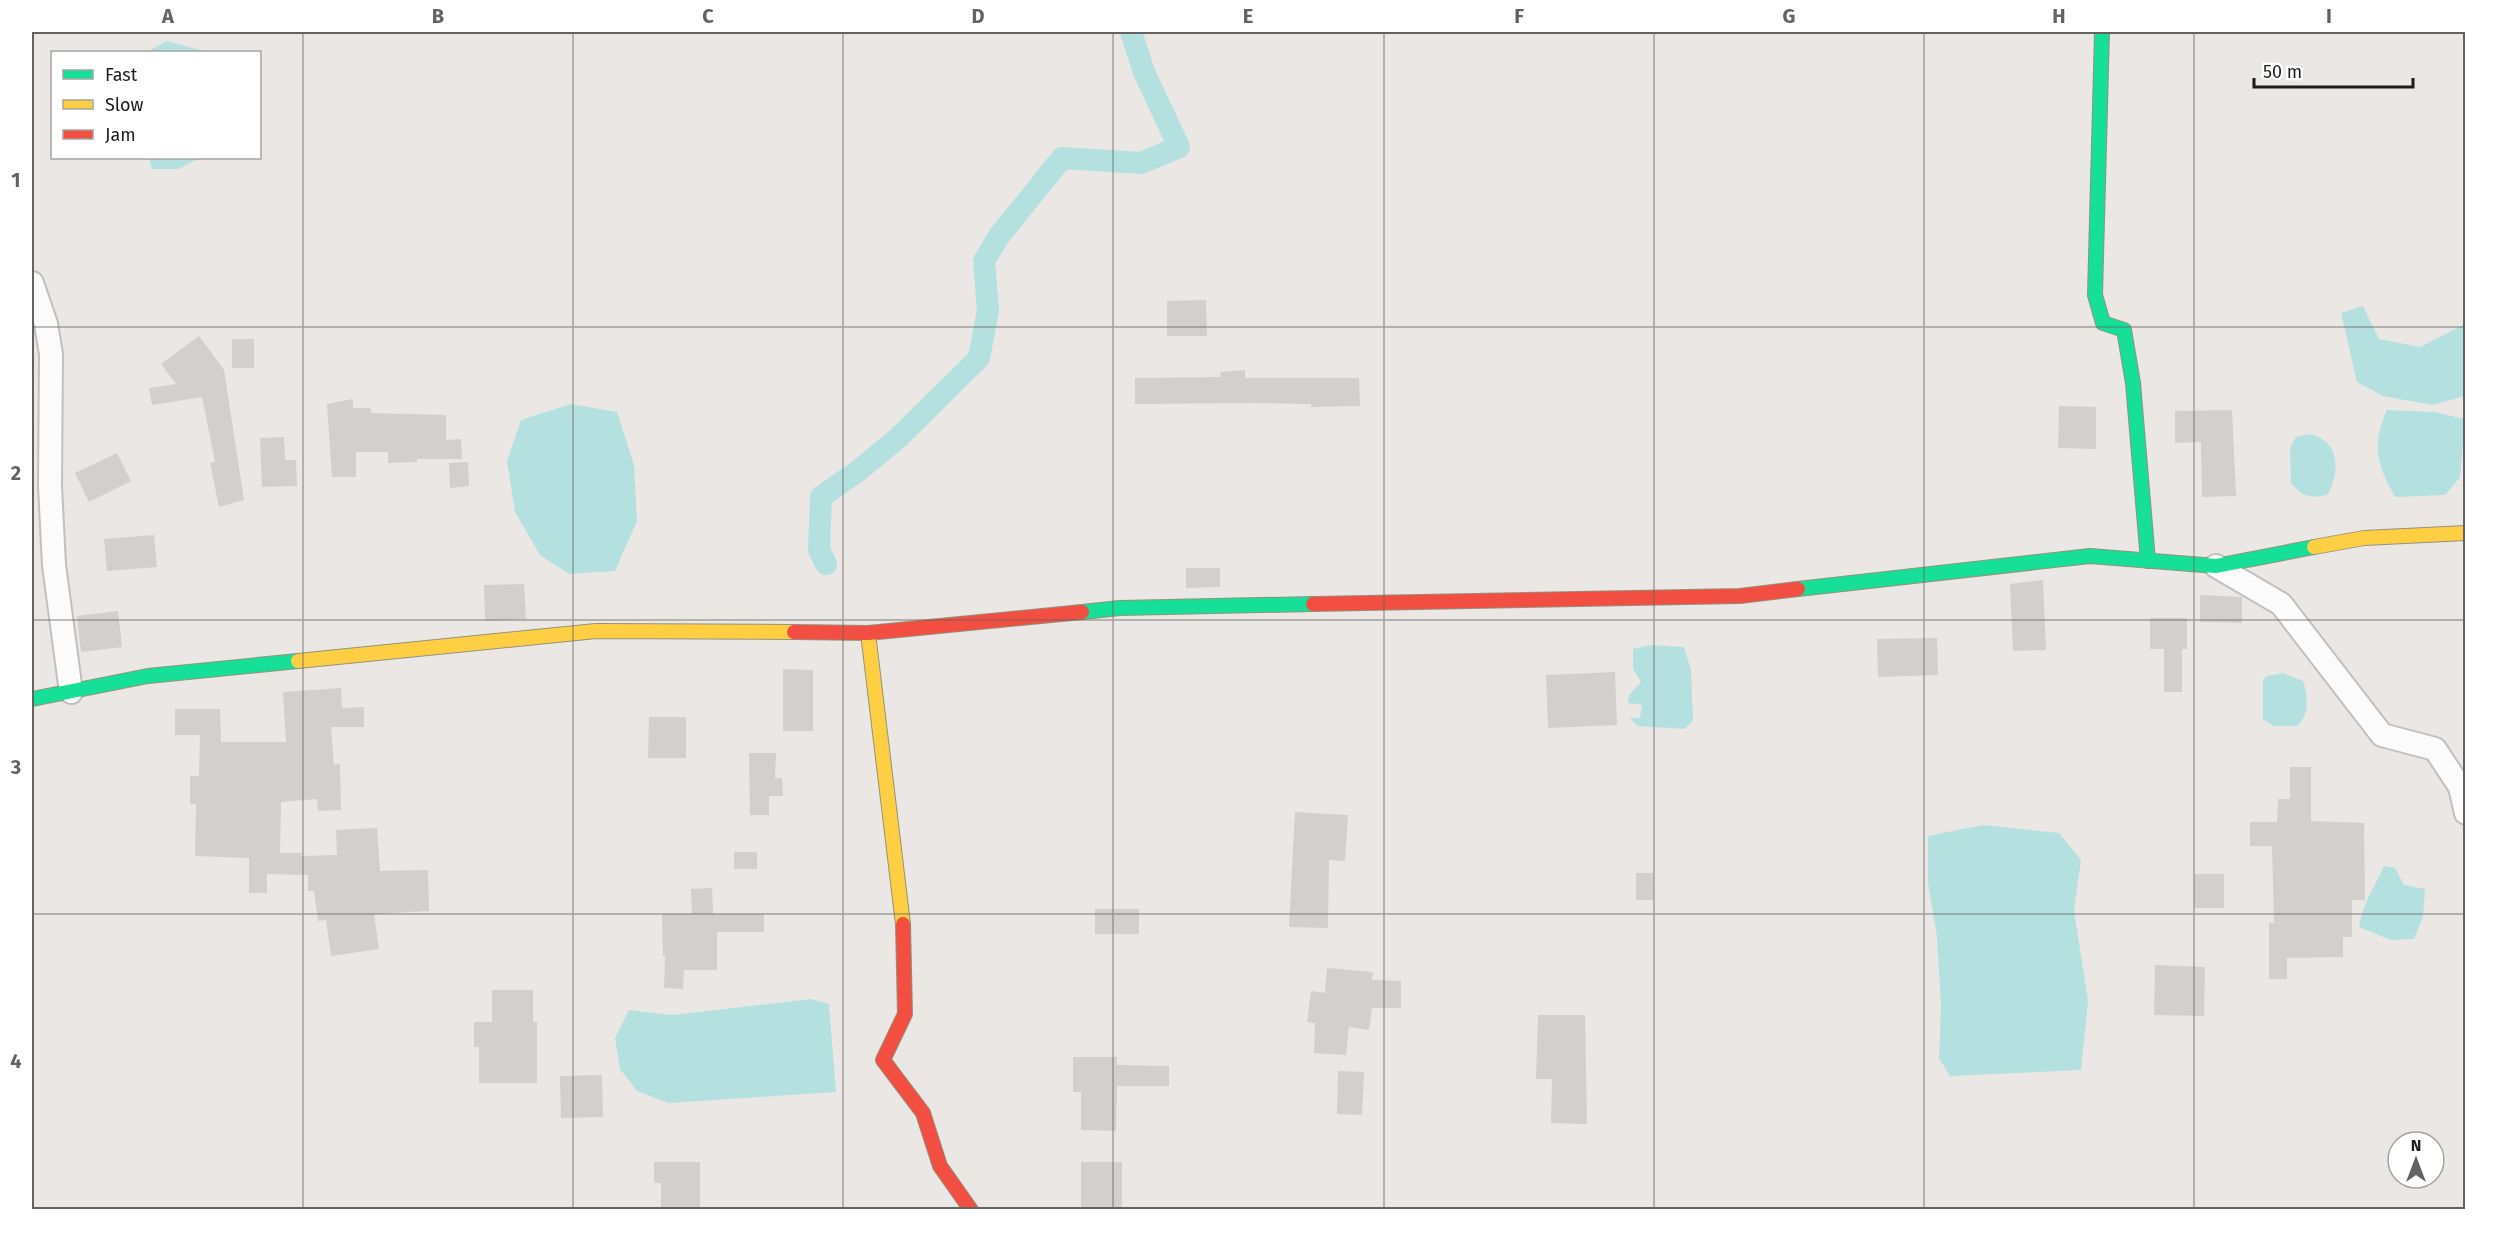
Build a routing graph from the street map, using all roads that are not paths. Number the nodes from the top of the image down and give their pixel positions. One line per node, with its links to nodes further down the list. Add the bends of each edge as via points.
1 (2102, 32): 4 (street, via 2095,295 2103,322 2124,330 2133,383)
2 (32, 283): 7 (street, via 51,354 49,442 54,564)
3 (2466, 532): 5 (street, via 2364,538)
4 (2148, 561): 5 (street); 6 (street, via 2091,556 1740,596 1120,608)
5 (2216, 566): 9 (street, via 2281,604 2382,735 2435,748 2460,787)
6 (868, 633): 7 (street, via 596,631 148,676); 10 (street, via 901,887 906,964 904,1014 882,1060 923,1113 940,1166)
7 (71, 692): 8 (street)
8 (32, 699)
9 (2466, 813)
10 (970, 1209)

